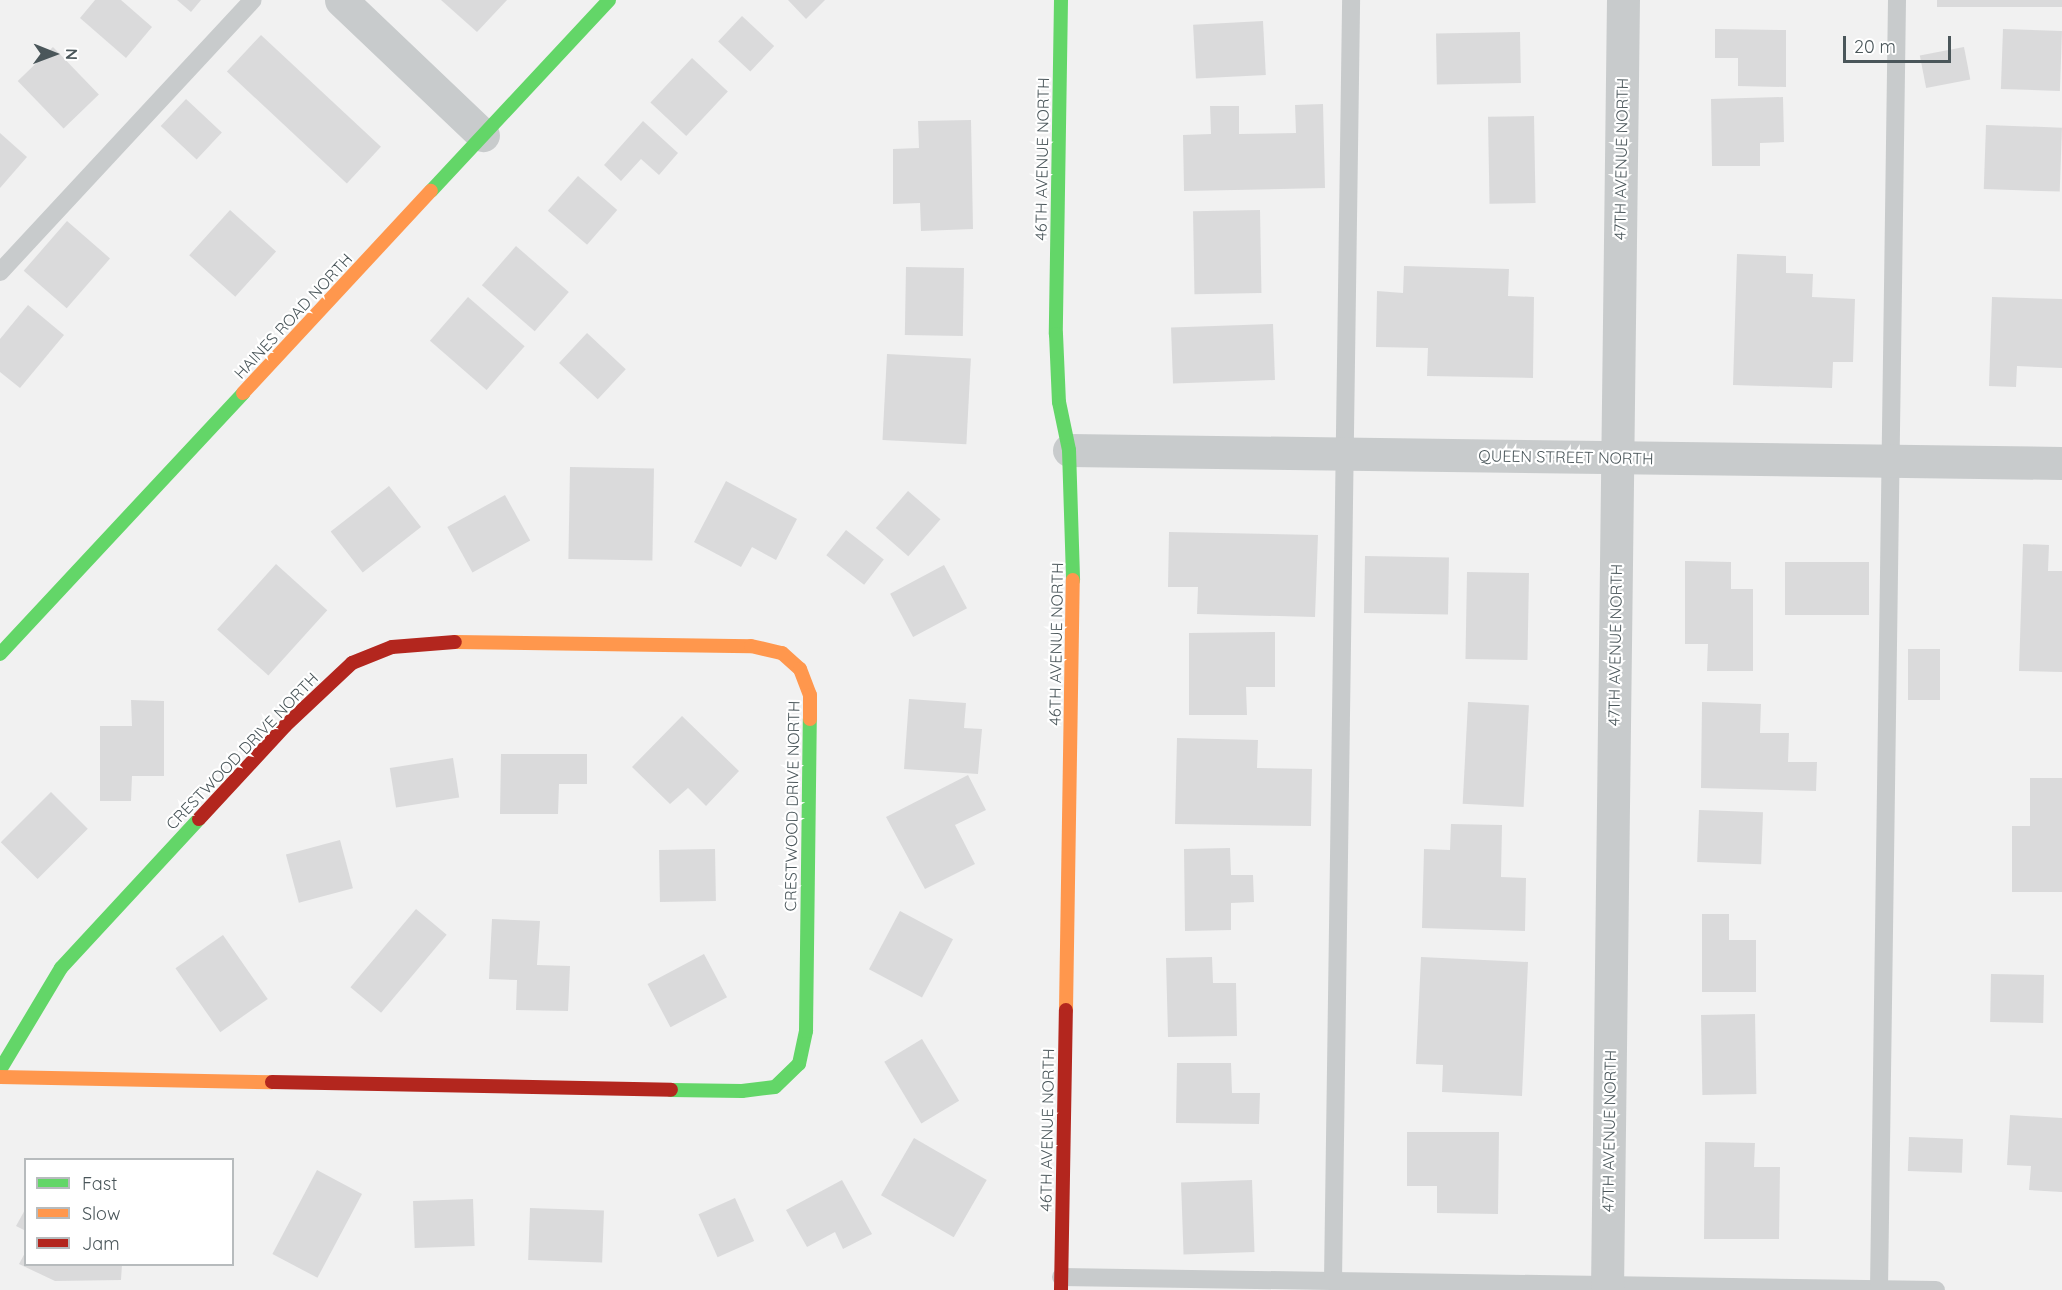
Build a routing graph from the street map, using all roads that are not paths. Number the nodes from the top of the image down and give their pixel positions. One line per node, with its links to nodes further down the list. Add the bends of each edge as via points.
1 (254, 0): 9 (lane)
2 (341, 0): 8 (street)
3 (609, 0): 8 (street, HAINES ROAD NORTH)
4 (1061, 0): 10 (street, 46TH AVENUE NORTH, via 1056,334 1059,402)
5 (1351, 0): 11 (lane)
6 (1623, 0): 12 (street, 47TH AVENUE NORTH)
7 (1897, 0): 13 (lane)
8 (483, 135): 15 (street, HAINES ROAD NORTH)
9 (0, 272)
10 (1069, 450): 11 (street, QUEEN STREET NORTH); 19 (street, 46TH AVENUE NORTH, via 1074,548)
11 (1347, 454): 12 (street, QUEEN STREET NORTH); 18 (lane)
12 (1617, 457): 13 (street, QUEEN STREET NORTH); 20 (street, 47TH AVENUE NORTH)
13 (1888, 461): 14 (street, QUEEN STREET NORTH); 21 (lane)
14 (2062, 463)
15 (0, 654)
16 (0, 1070): 17 (street, CRESTWOOD DRIVE NORTH, via 61,968 285,726 352,663 392,647 428,642 670,644 751,646 782,652 800,669 810,695 806,1031 799,1064 775,1087 718,1090)
17 (0, 1077)
18 (1333, 1281): 19 (lane); 20 (lane)
19 (1061, 1283)
20 (1607, 1288): 21 (lane)
21 (1879, 1289): 22 (lane)
22 (1936, 1290)

